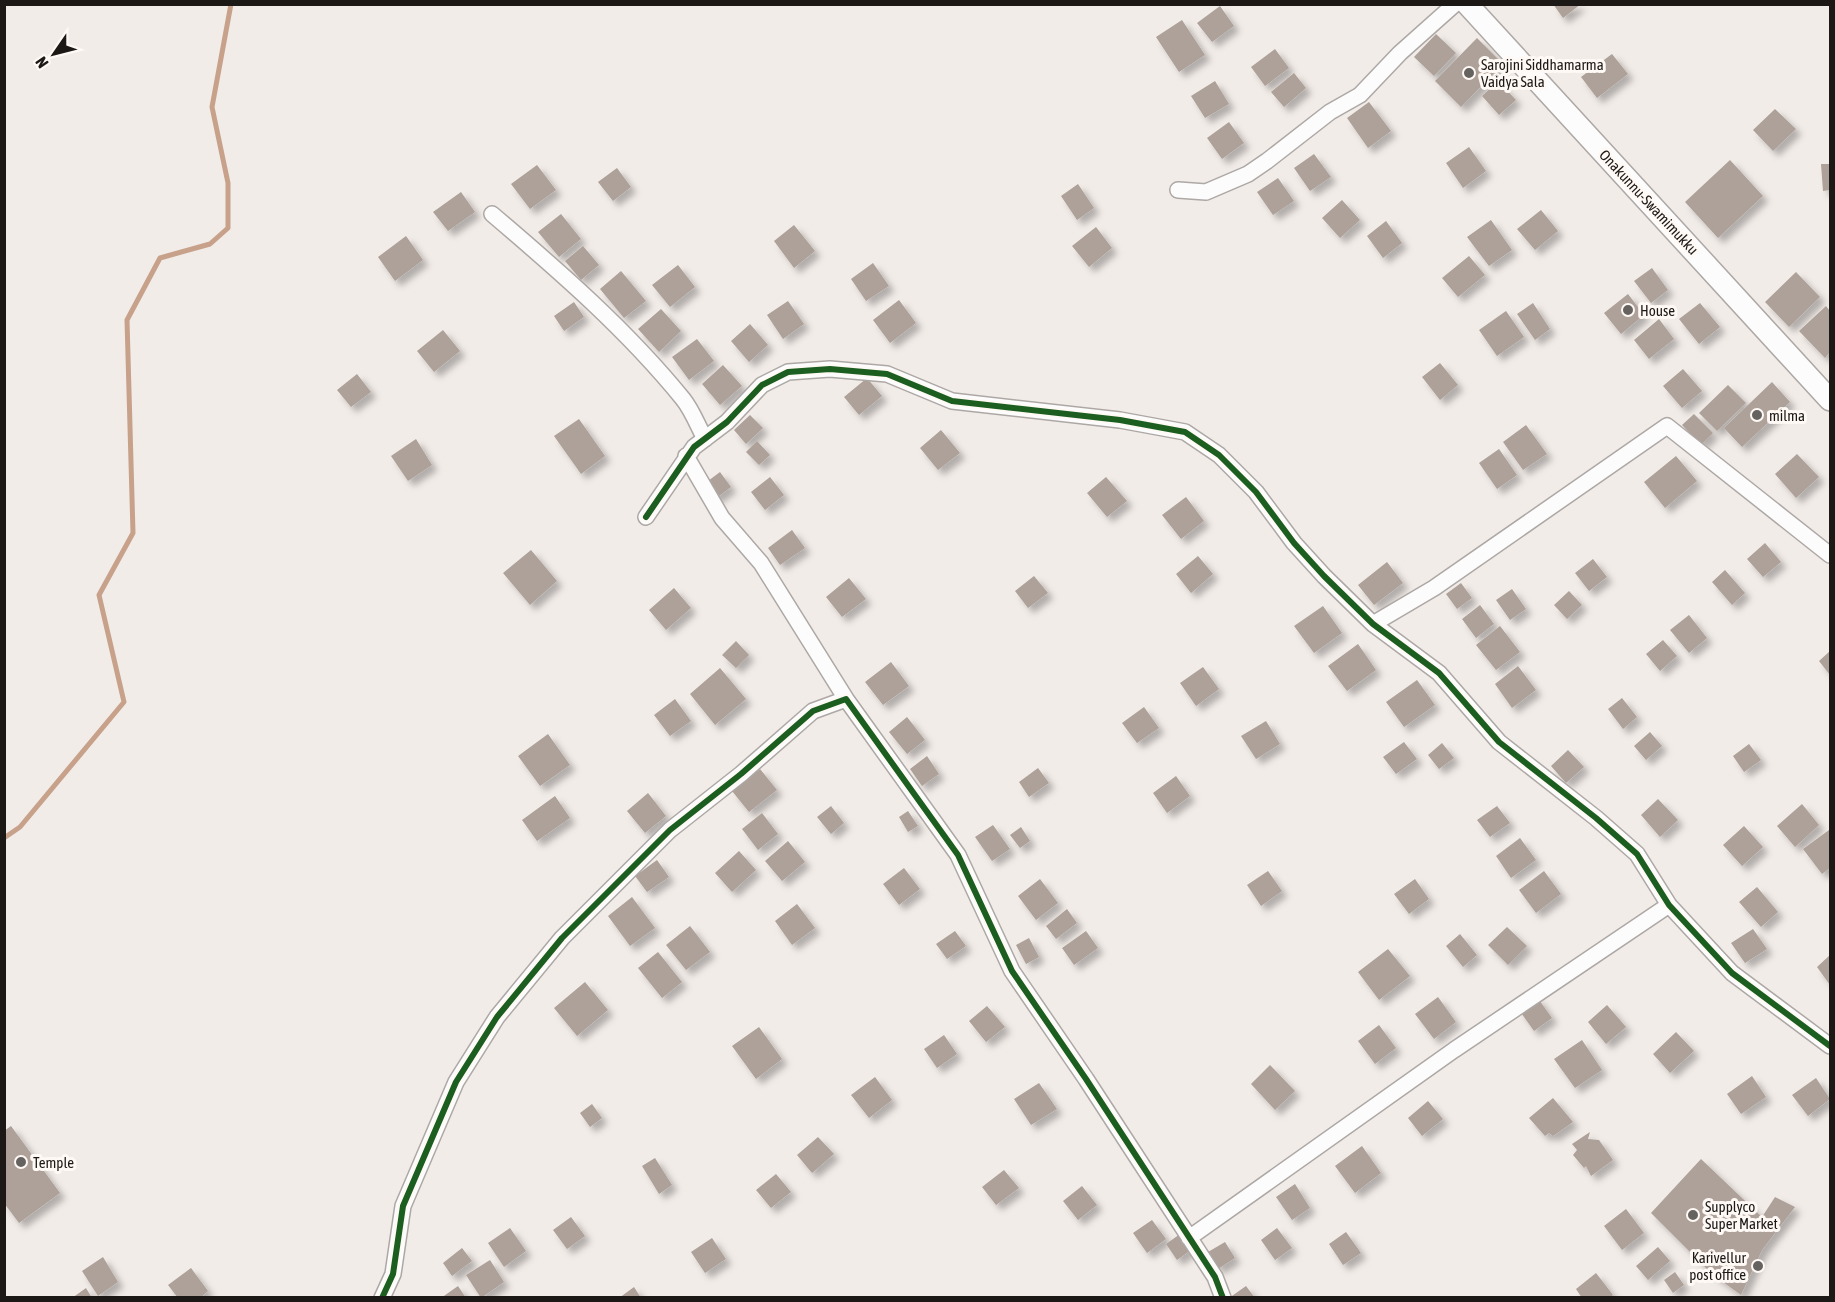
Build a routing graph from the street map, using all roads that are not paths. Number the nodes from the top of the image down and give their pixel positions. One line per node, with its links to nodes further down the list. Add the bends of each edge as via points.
1 (1465, 5): 2 (street, via 1400,53 1360,95 1330,112 1248,174 1206,192); 4 (street, Onakunnu-Swamimukku)
2 (1178, 190)
3 (492, 214): 5 (street, via 563,274 625,337 684,400)
4 (1830, 400)
5 (705, 439): 6 (street); 9 (street, via 728,422 762,385 788,372 830,369 887,374 952,401 1109,418 1185,432 1219,455 1256,492 1294,543)
6 (686, 456): 7 (street); 10 (street, via 722,518 761,563)
7 (646, 517)
8 (1830, 555): 9 (street, via 1668,426 1434,588)
9 (1373, 624): 11 (street, via 1439,673 1499,742 1637,854)
10 (846, 699): 13 (street, via 958,855 1012,971); 14 (street, via 813,711 670,830 562,938 497,1017 456,1082 403,1206 393,1274)
11 (1669, 905): 12 (street, via 1732,973); 13 (street, via 1454,1050)
12 (1830, 1046)
13 (1189, 1238): 15 (street, via 1215,1277)
14 (382, 1298)
15 (1223, 1298)

